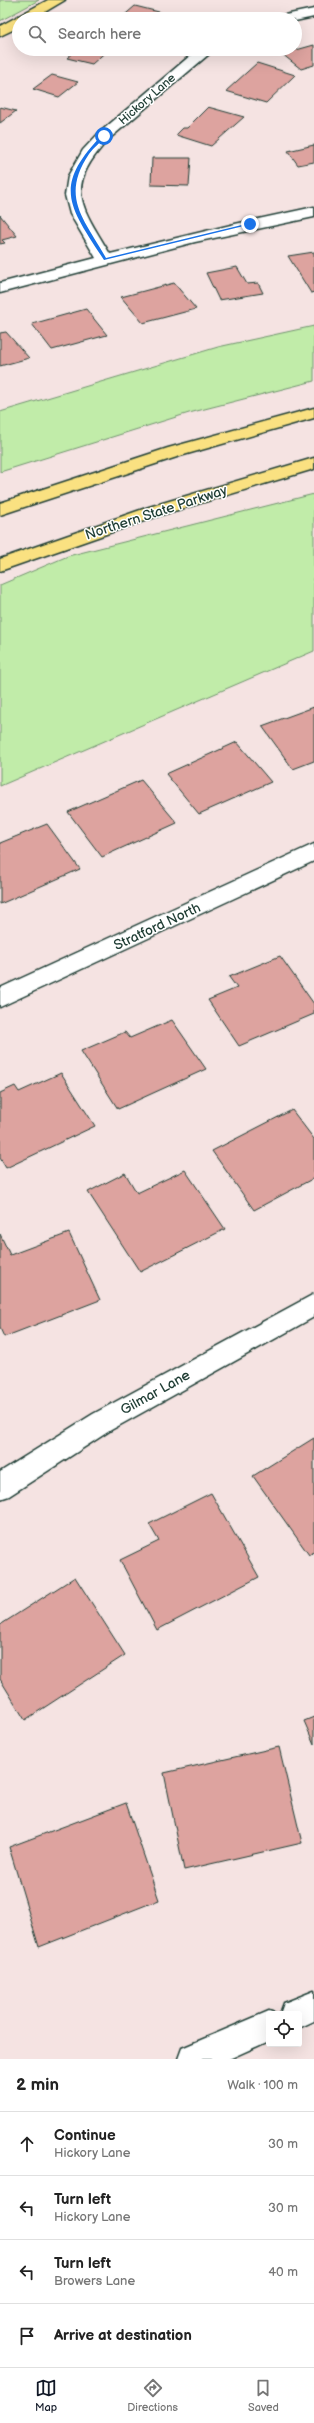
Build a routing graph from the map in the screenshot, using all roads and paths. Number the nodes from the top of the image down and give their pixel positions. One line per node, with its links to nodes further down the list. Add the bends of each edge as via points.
1 (58, 0): 2 (main road)
2 (36, 12)
3 (314, 13): 4 (street)
4 (302, 15)
5 (12, 25): 6 (main road)
6 (0, 32)
7 (197, 56): 9 (street, Hickory Lane, via 104,136 88,153 75,176 72,195 78,214)
8 (314, 212): 9 (street, via 250,224)
9 (105, 259): 10 (street)
10 (0, 288)
11 (314, 413): 15 (main road, via 167,454)
12 (314, 463): 14 (main road, Northern State Parkway)
13 (314, 477): 14 (main road)
14 (207, 494): 16 (main road, Northern State Parkway)
15 (0, 509)
16 (0, 565)
17 (314, 852): 18 (street, Stratford North)
18 (0, 998)
19 (314, 1304): 20 (street, Gilmar Lane, via 102,1422)
20 (0, 1487)
21 (314, 2006): 22 (street)
22 (302, 2011)
23 (266, 2027): 24 (street)
24 (193, 2059)

